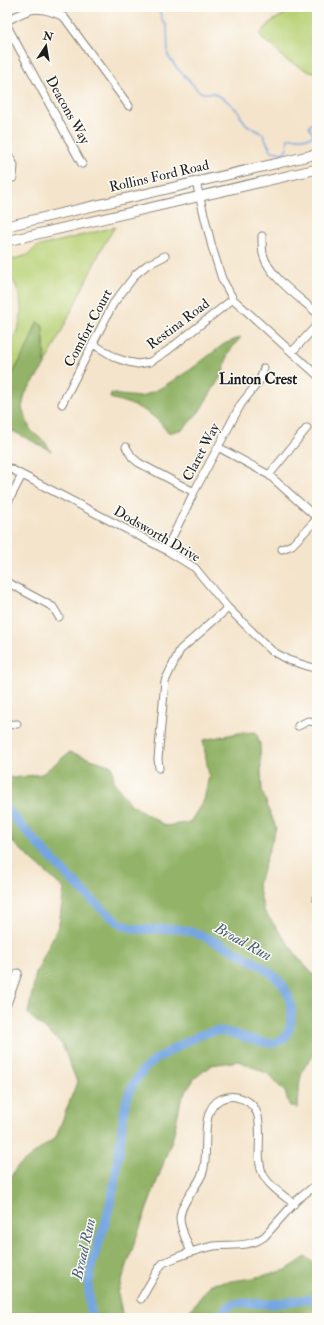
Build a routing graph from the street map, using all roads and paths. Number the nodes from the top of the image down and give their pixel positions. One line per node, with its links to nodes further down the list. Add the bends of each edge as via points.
1 (7, 21): 3 (street, via 34,9 49,10 64,17)
2 (7, 26): 6 (street, Deacons Way)
3 (129, 106)
4 (7, 153): 8 (street, via 14,165)
5 (317, 154): 9 (main road, Rollins Ford Road)
6 (82, 164)
7 (317, 169): 10 (main road, Rollins Ford Road)
8 (13, 178)
9 (196, 182): 10 (street); 11 (main road, Rollins Ford Road)
10 (200, 196): 13 (main road, Rollins Ford Road); 15 (street, via 222,279)
11 (7, 226)
12 (262, 236): 16 (street, via 267,265 279,280)
13 (7, 241)
14 (164, 256): 18 (street, Comfort Court, via 136,274 113,304)
15 (233, 299): 18 (street, Restina Road, via 150,362 128,362); 19 (street)
16 (317, 313)
17 (317, 325): 19 (street)
18 (93, 344): 22 (street, Comfort Court)
19 (292, 352): 21 (street)
20 (264, 368): 25 (street, Claret Way, via 260,380 241,404)
21 (317, 375)
22 (62, 404)
23 (308, 428): 28 (street)
24 (126, 447): 29 (street, via 139,463)
25 (218, 447): 28 (street); 29 (street, Claret Way)
26 (7, 467): 27 (street, Dodsworth Drive)
27 (22, 475): 30 (street); 33 (street, Dodsworth Drive)
28 (269, 475): 31 (street)
29 (194, 492): 33 (street, Claret Way)
30 (7, 504)
31 (317, 519): 32 (street, via 292,546)
32 (282, 549)
33 (166, 550): 35 (street, Dodsworth Drive, via 194,568)
34 (7, 582): 36 (street, via 53,607)
35 (228, 608): 37 (street, Dodsworth Drive, via 272,651 288,660); 42 (street, via 180,650 165,681)
36 (59, 617)
37 (317, 669)
38 (317, 722): 41 (street, via 308,721)
39 (17, 724): 40 (street)
40 (7, 725)
41 (298, 726)
42 (159, 768)
43 (18, 973): 44 (street)
44 (7, 1004)
45 (317, 1184): 46 (street)
46 (294, 1204): 47 (street, via 260,1240 248,1245 214,1246); 47 (street, via 263,1175 259,1162 260,1122 255,1110 244,1099 233,1096 223,1098 215,1103 208,1114 203,1172 181,1213 181,1225)
47 (191, 1252): 48 (street, via 163,1263)
48 (141, 1299)

